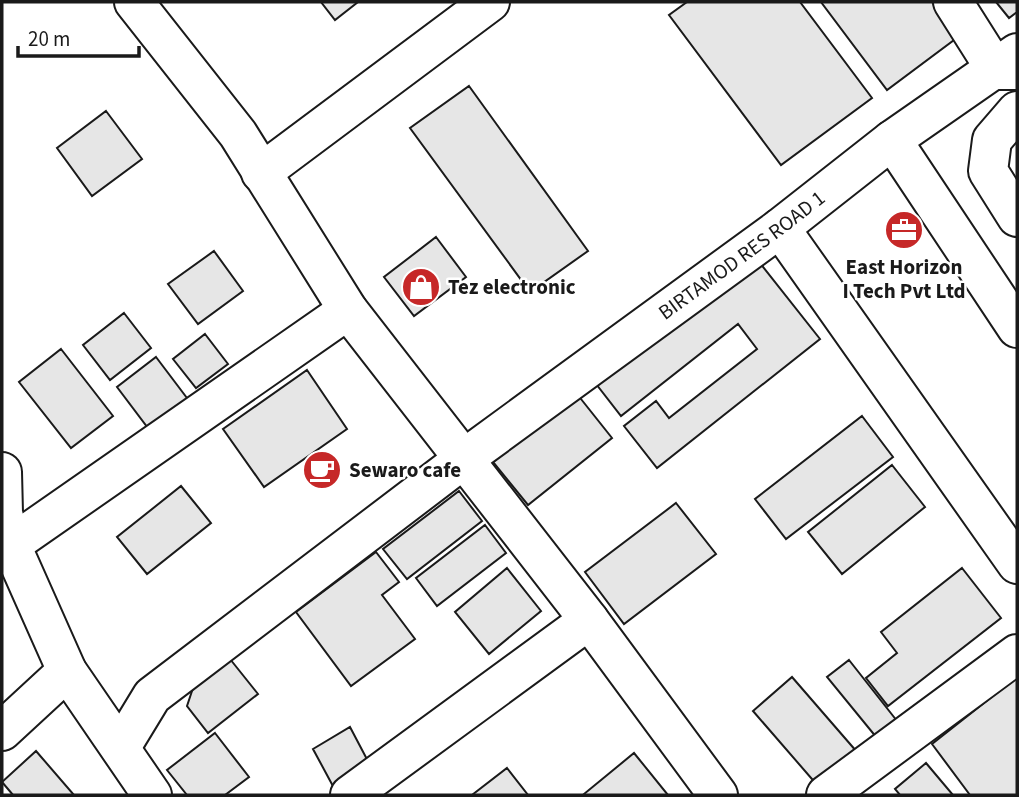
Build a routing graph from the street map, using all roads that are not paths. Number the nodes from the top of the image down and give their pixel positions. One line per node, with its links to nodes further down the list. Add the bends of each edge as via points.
1 (134, 2): 7 (street, via 238,134)
2 (490, 2): 7 (street)
3 (953, 2): 4 (street)
4 (1010, 65): 6 (street, BIRTAMOD RES ROAD 1)
5 (1017, 111): 8 (street, via 992,140 988,171)
6 (892, 140): 9 (street, BIRTAMOD RES ROAD 1); 11 (street)
7 (261, 173): 10 (street)
8 (1017, 217)
9 (780, 228): 12 (street, BIRTAMOD RES ROAD 1); 15 (street)
10 (348, 310): 12 (street); 14 (street)
11 (1017, 328)
12 (465, 458): 16 (street); 20 (street, BIRTAMOD RES ROAD 1, via 152,696)
13 (2, 472): 14 (street)
14 (4, 530): 18 (street)
15 (1017, 564)
16 (589, 620): 22 (street); 23 (street)
17 (1017, 654): 24 (street)
18 (66, 671): 19 (street); 20 (street)
19 (2, 731)
20 (121, 747): 21 (street)
21 (152, 795)
22 (350, 795)
23 (718, 795)
24 (827, 795)

